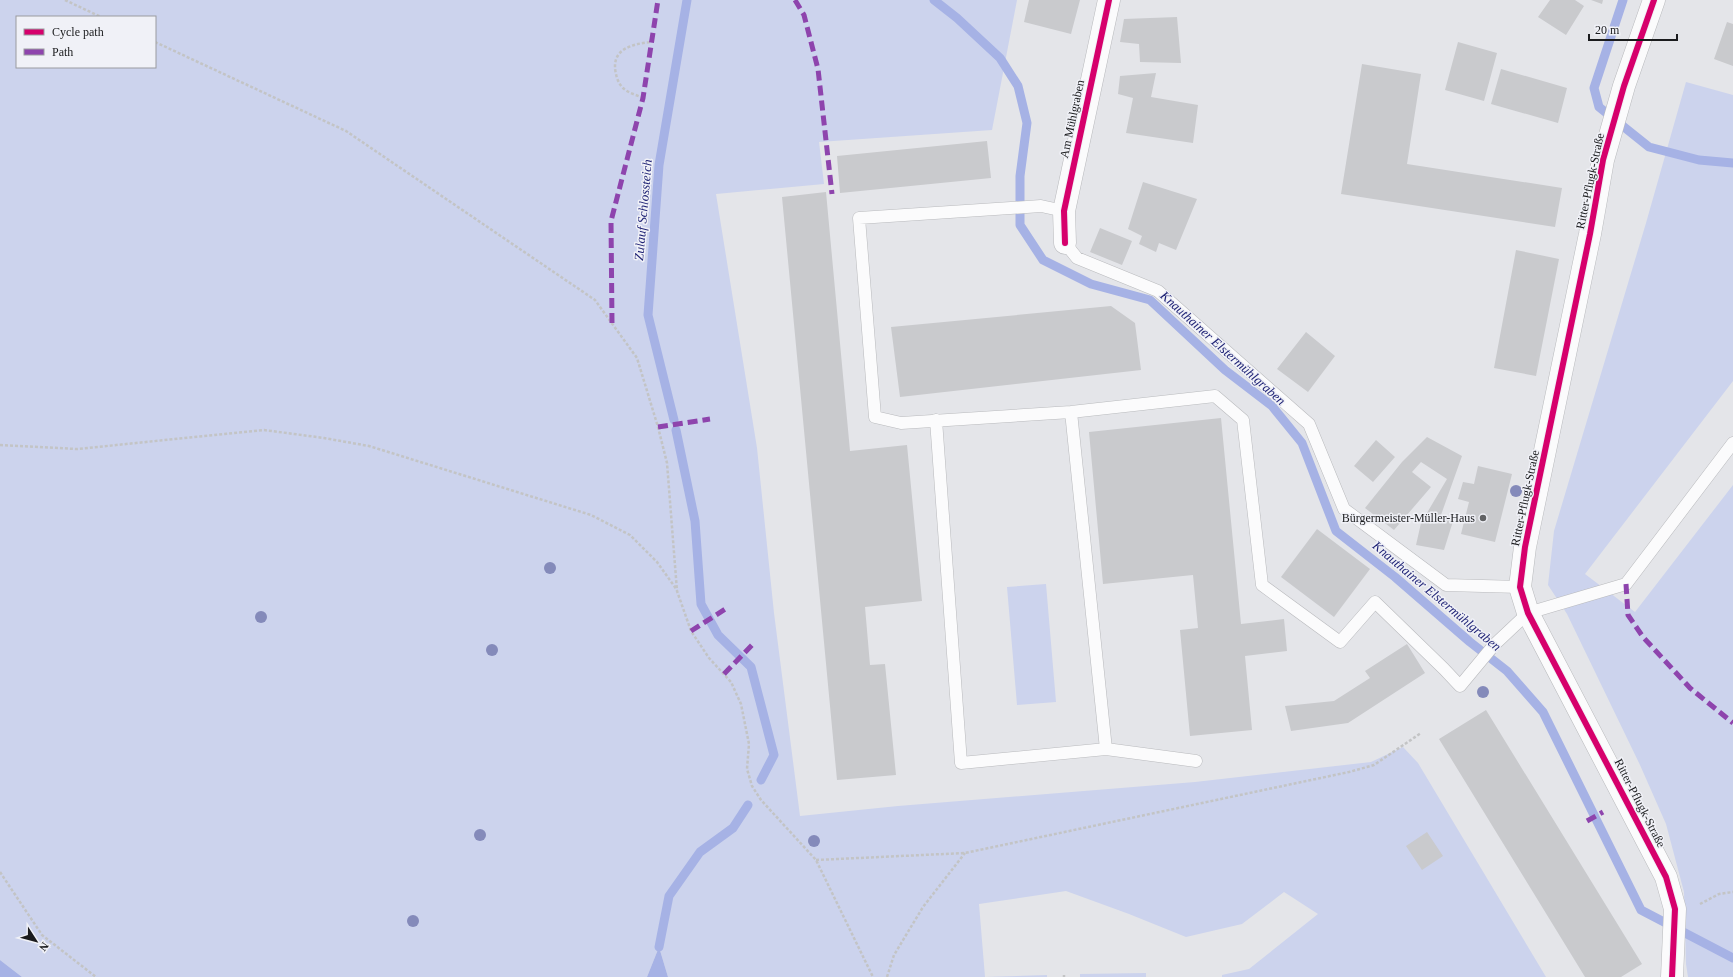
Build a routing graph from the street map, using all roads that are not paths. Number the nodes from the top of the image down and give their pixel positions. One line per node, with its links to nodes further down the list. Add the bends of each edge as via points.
1 (1108, 0): 3 (street, Am Mühlgraben)
2 (1654, 0): 8 (street, Ritter-Pflugk-Straße, via 1624,86 1603,160 1525,547)
3 (1064, 210): 4 (street, Am Mühlgraben); 6 (lane, via 1041,206 859,218 875,417 901,422)
4 (1065, 243): 8 (lane, Am Mühlgraben, via 1078,258 1158,291 1309,424 1344,510 1446,586)
5 (1071, 412): 6 (lane); 9 (lane, via 1215,396 1243,420 1262,585 1340,642 1375,602 1460,686 1494,645); 10 (lane)
6 (936, 420): 10 (lane, via 961,763)
7 (1733, 443): 9 (lane, via 1626,584)
8 (1520, 587): 9 (street, Ritter-Pflugk-Straße)
9 (1528, 613): 12 (street, Ritter-Pflugk-Straße, via 1666,877 1675,909)
10 (1106, 749): 11 (lane)
11 (1196, 761)
12 (1672, 967)

